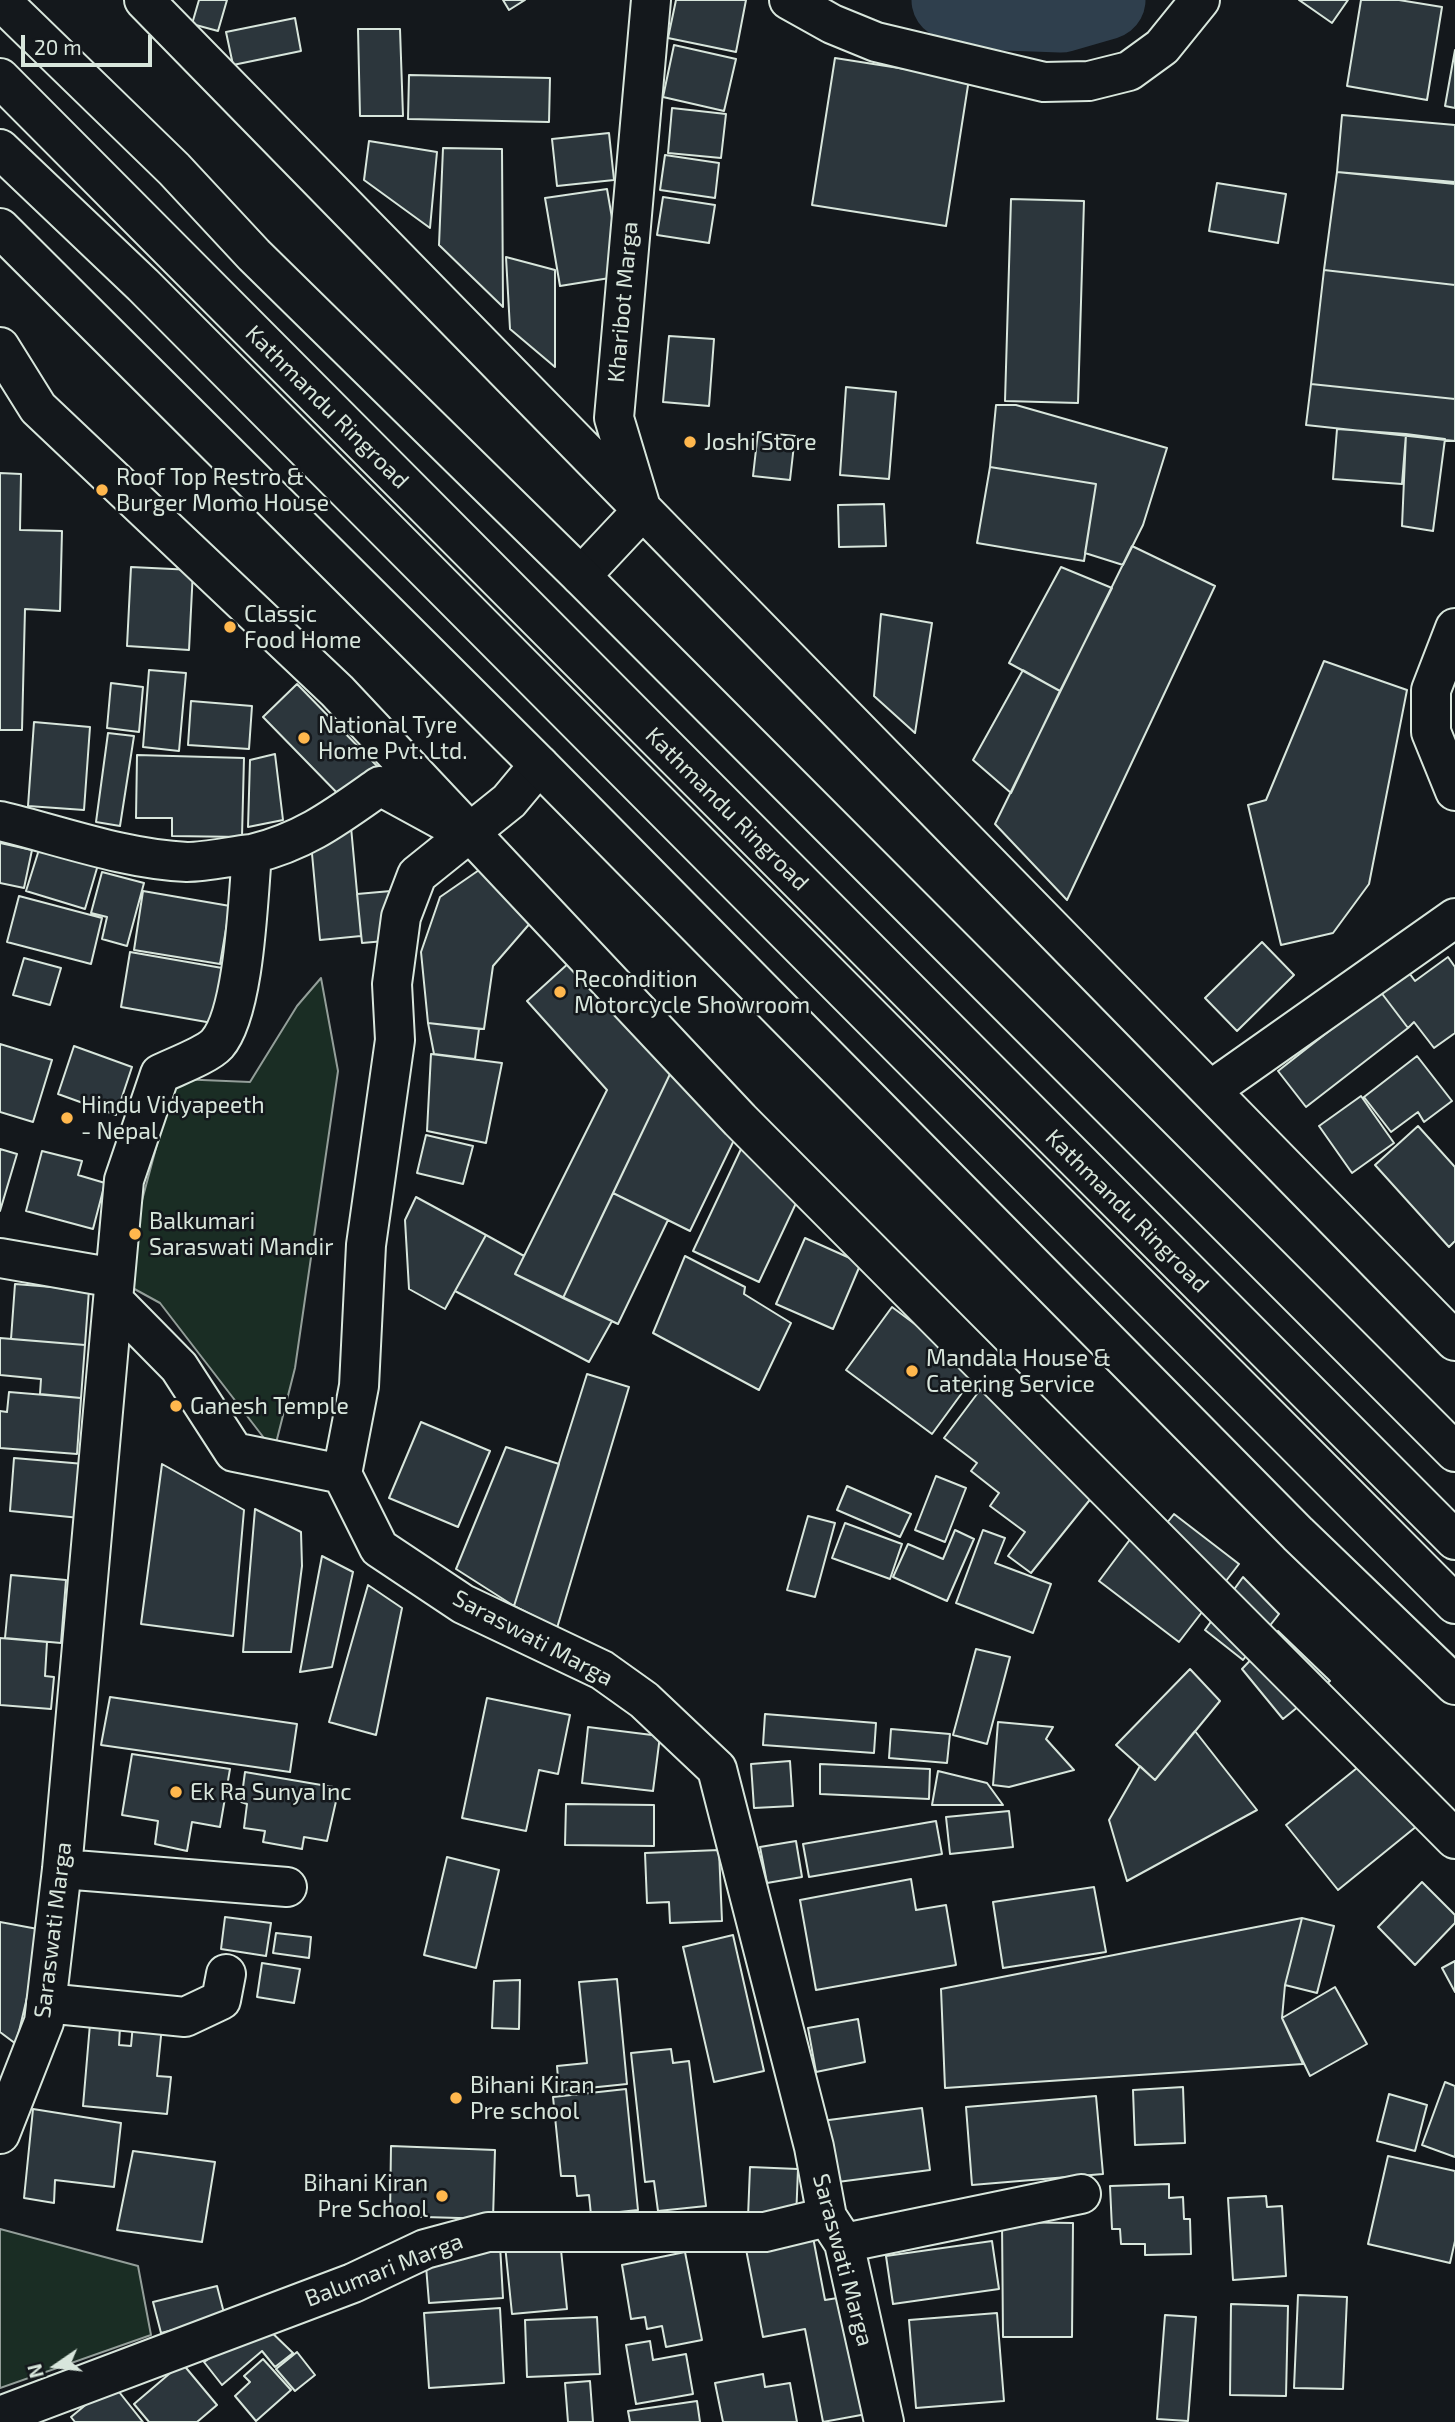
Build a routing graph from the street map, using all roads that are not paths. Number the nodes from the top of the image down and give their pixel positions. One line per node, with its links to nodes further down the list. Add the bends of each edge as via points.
1 (0, 0): 11 (main road)
2 (144, 0): 10 (main road)
3 (651, 0): 10 (main road, Kharibot Marga, via 614,418)
4 (789, 0): 5 (main road, via 876,42 1044,82 1089,80 1129,71 1162,47)
5 (1200, 0)
6 (0, 78): 25 (main road, Kathmandu Ringroad)
7 (0, 149): 26 (main road, Kathmandu Ringroad, via 143,285)
8 (0, 229): 13 (main road)
9 (0, 347): 16 (main road, via 38,408 337,691)
10 (642, 511): 11 (main road); 19 (main road)
11 (581, 576): 23 (main road)
12 (1455, 628): 14 (main road, via 1432,690 1432,732)
13 (538, 765): 16 (main road, via 509,802); 27 (main road, via 1289,1525)
14 (1455, 791)
15 (0, 821): 17 (main road, via 153,858 189,862)
16 (468, 834): 17 (main road, via 380,786 303,838); 24 (main road, via 417,876 401,917 392,984 395,1040 366,1245 359,1387); 28 (main road, via 749,1130)
17 (252, 853): 21 (main road, Saraswati Marga, via 244,950 229,1025 216,1046 160,1074 124,1180)
18 (1455, 919): 19 (main road)
19 (1211, 1090): 22 (main road)
20 (0, 1258): 21 (main road)
21 (114, 1289): 24 (main road, via 179,1367 234,1452); 29 (main road, Saraswati Marga)
22 (1455, 1341)
23 (1455, 1452)
24 (342, 1474): 35 (main road, Saraswati Marga, via 379,1548 463,1604 602,1670 644,1700 717,1769)
25 (1455, 1540)
26 (1455, 1604)
27 (1455, 1685)
28 (1455, 1839)
29 (62, 1869): 30 (main road); 32 (main road, Saraswati Marga)
30 (287, 1887)
31 (226, 1975): 32 (main road, via 221,2000 185,2017)
32 (46, 2003): 33 (main road, Saraswati Marga, via 44,2022)
33 (0, 2134)
34 (1081, 2194): 35 (main road, Balumari Marga)
35 (836, 2230): 36 (main road, Balumari Marga, via 488,2232 425,2249 353,2283); 37 (main road, Saraswati Marga)
36 (0, 2416)
37 (884, 2422)

